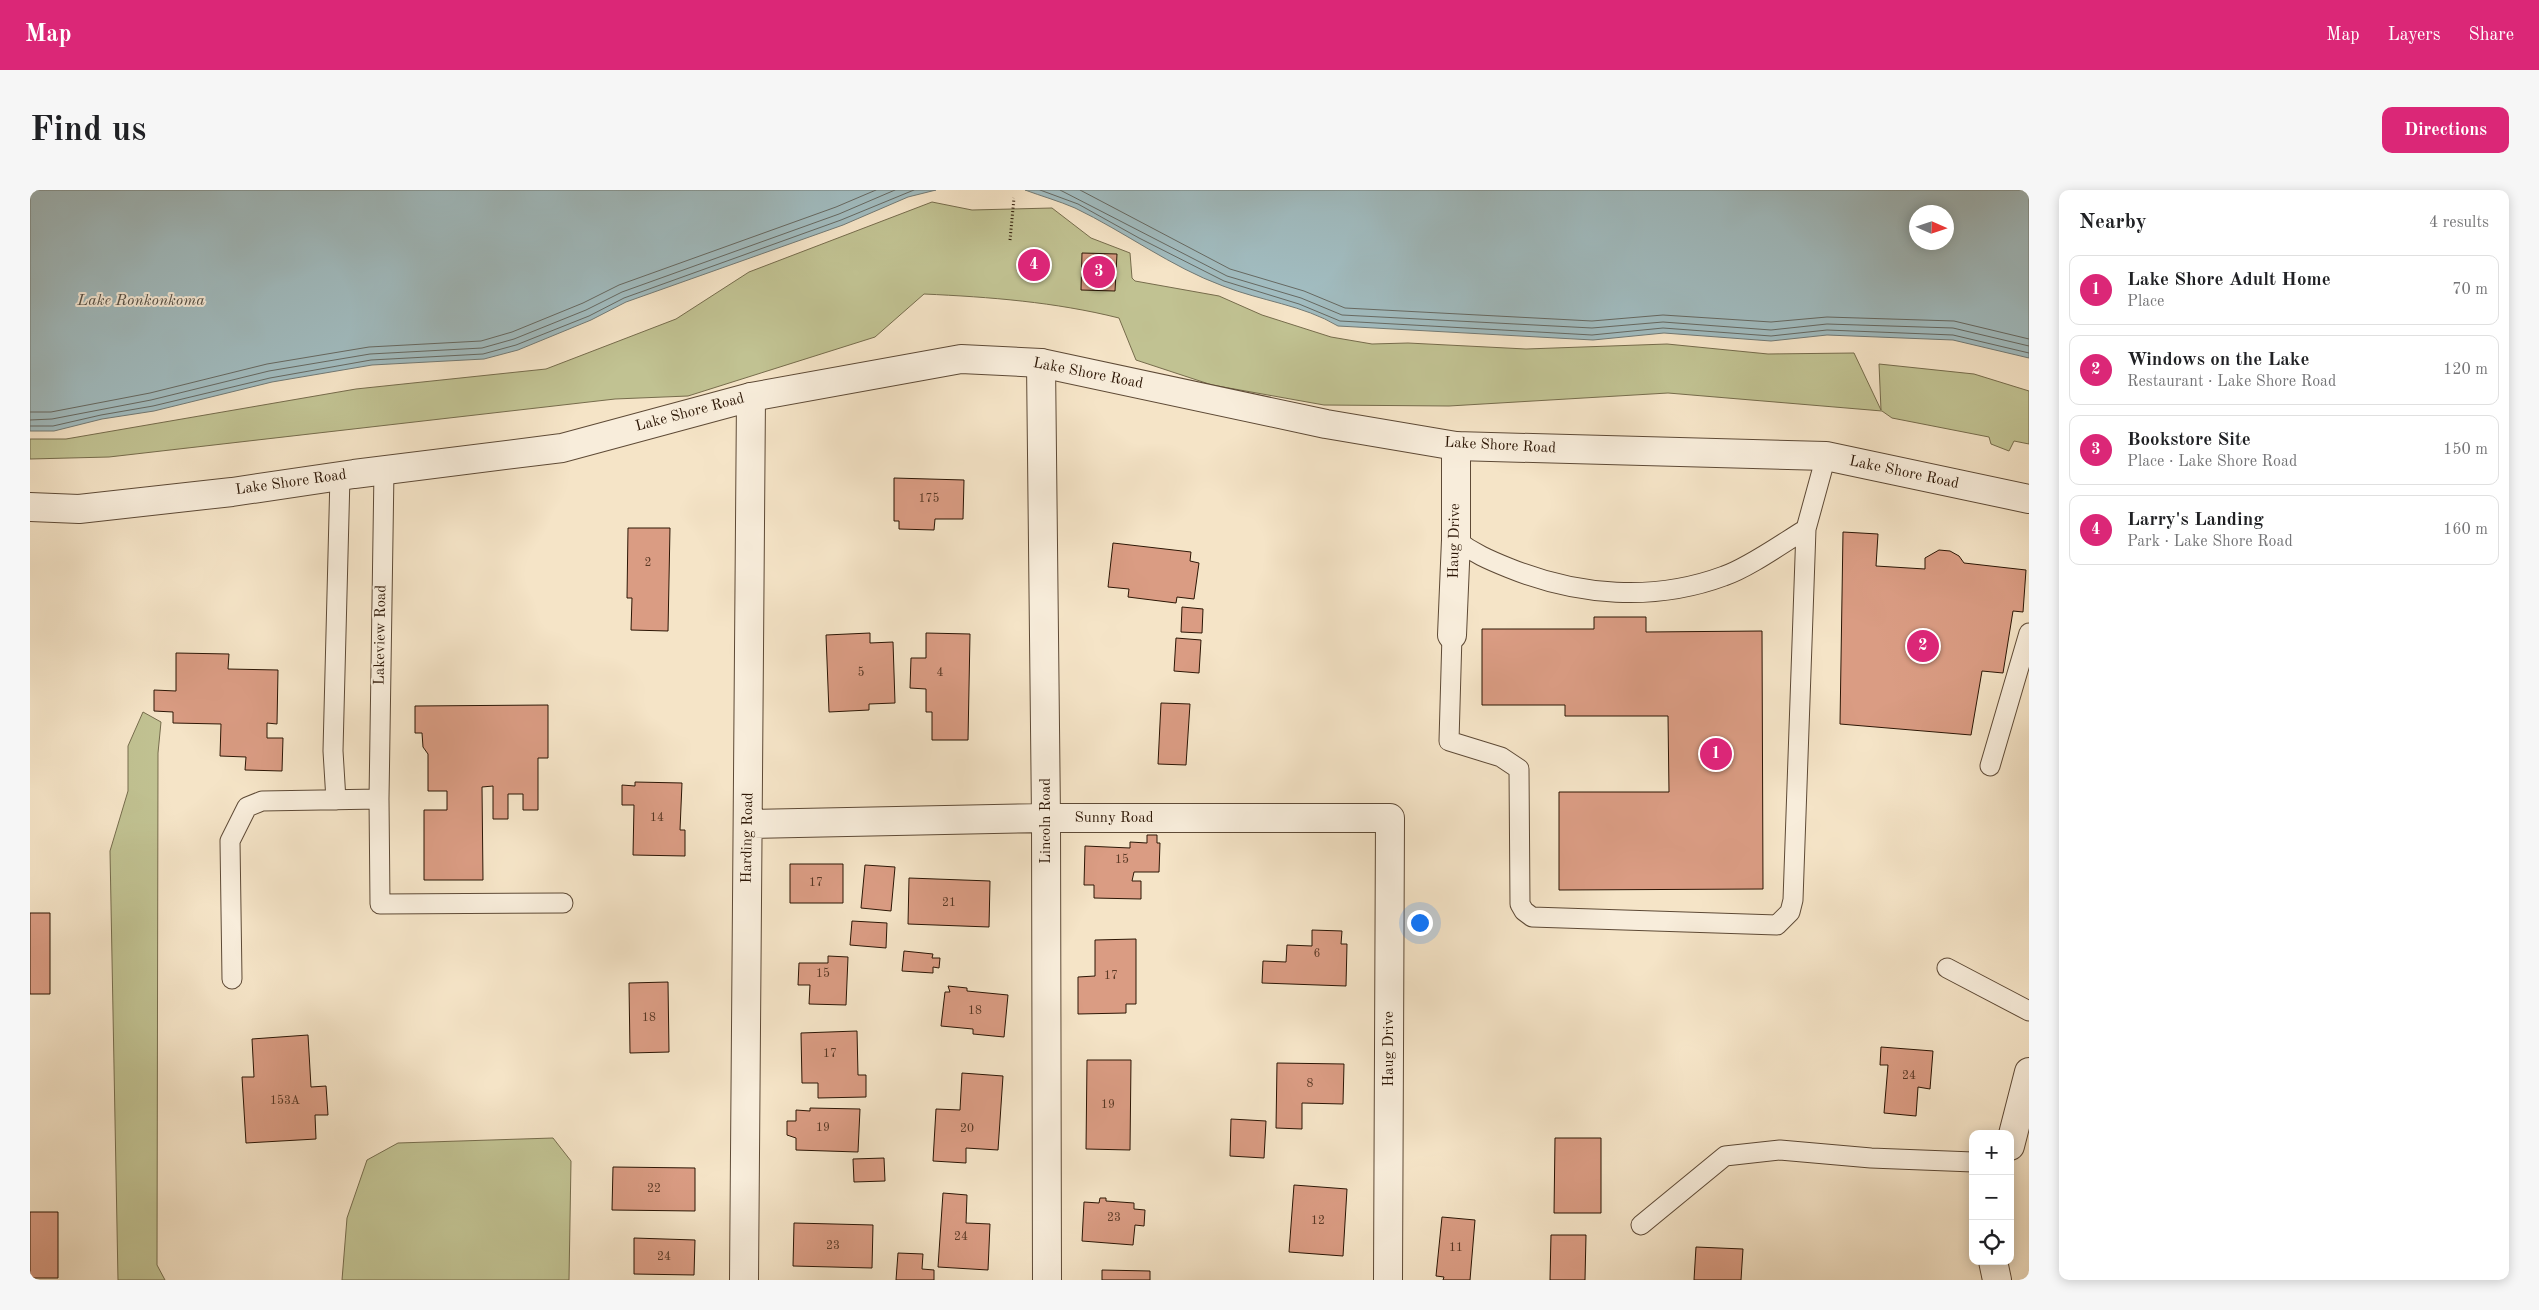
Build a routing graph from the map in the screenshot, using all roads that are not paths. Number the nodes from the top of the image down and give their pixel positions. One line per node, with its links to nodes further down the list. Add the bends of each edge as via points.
1 (1042, 363): 2 (street, Lake Shore Road, via 961,358); 3 (street, Lake Shore Road, via 1326,424); 16 (street, Lincoln Road)
2 (751, 397): 5 (street, Lake Shore Road, via 562,448); 18 (street, Harding Road)
3 (1456, 446): 4 (street, Lake Shore Road); 10 (street, Haug Drive)
4 (1826, 456): 7 (street, Lake Shore Road); 9 (lane)
5 (384, 470): 6 (street, Lake Shore Road); 14 (lane, Lakeview Road)
6 (340, 476): 8 (street, Lake Shore Road, via 79,509); 15 (lane, via 333,751)
7 (2029, 499)
8 (30, 506)
9 (1806, 529): 10 (lane, via 1726,576 1675,590 1624,594 1539,580 1473,553); 12 (lane, via 1793,900 1790,912 1777,925 1532,917 1524,911 1520,904 1519,769 1501,757 1449,741)
10 (1456, 540): 12 (street, Haug Drive)
11 (2029, 633): 13 (lane)
12 (1452, 635)
13 (1990, 766)
14 (378, 799): 15 (lane); 19 (lane, Lakeview Road, via 380,904)
15 (336, 800): 21 (lane, via 262,801 247,807 230,842)
16 (1046, 818): 17 (street, Sunny Road); 18 (street, Sunny Road); 29 (street, Lincoln Road)
17 (1390, 818): 30 (street, Haug Drive)
18 (748, 824): 28 (street, Harding Road)
19 (563, 903)
20 (1947, 968): 22 (lane)
21 (232, 978)
22 (2029, 1011)
23 (2029, 1072): 24 (street)
24 (2014, 1130)
25 (1969, 1162): 26 (lane, via 1780,1150 1725,1156)
26 (1641, 1225)
27 (1994, 1265): 31 (street)
28 (744, 1280)
29 (1047, 1280)
30 (1388, 1280)
31 (1997, 1280)

